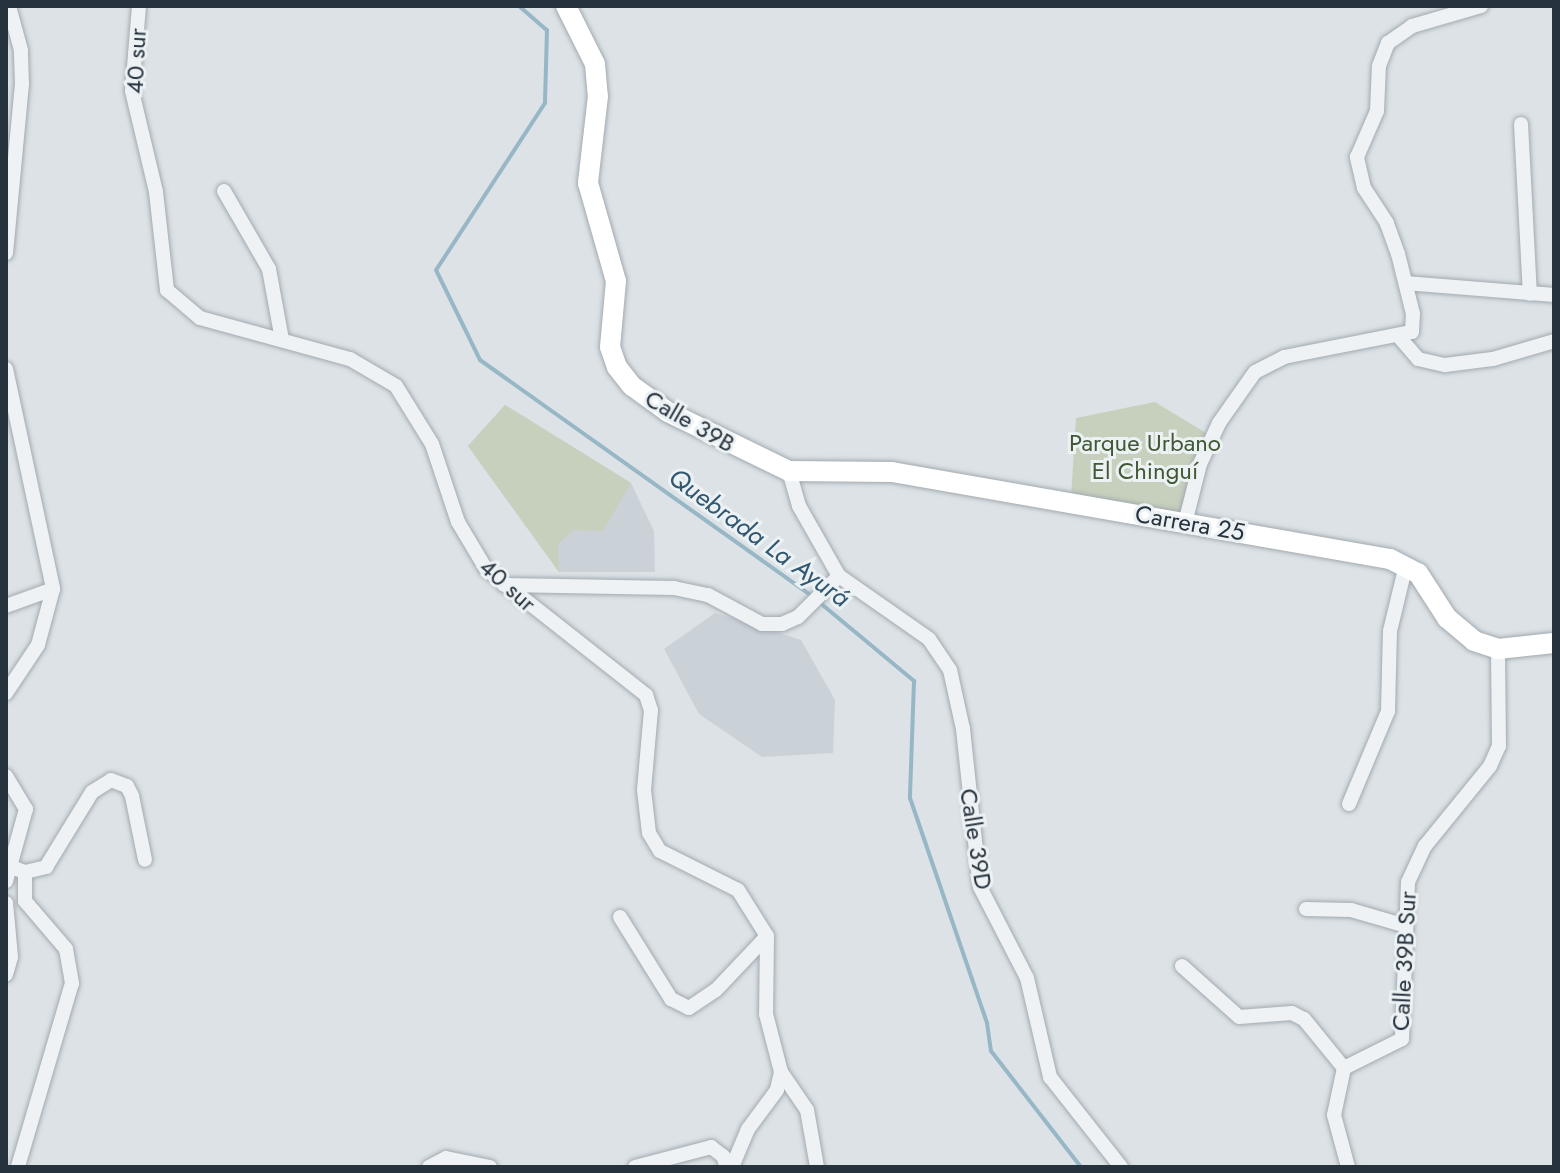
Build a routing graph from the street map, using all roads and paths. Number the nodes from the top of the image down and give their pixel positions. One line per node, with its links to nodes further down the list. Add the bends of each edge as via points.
1 (9, 6): 7 (street, via 19,39 22,84)
2 (139, 6): 12 (street, 40 sur, via 132,91 156,192 167,290 200,318)
3 (566, 6): 15 (street, Calle 39B, via 595,64 598,96 588,183 613,263 610,347 617,367 632,386 668,412)
4 (1481, 6): 8 (street, via 1404,29 1382,54 1377,111 1357,157 1358,173 1387,223)
5 (1521, 124): 9 (street)
6 (224, 191): 12 (street, via 269,269)
7 (6, 253)
8 (1406, 283): 9 (street); 11 (street, via 1414,322 1412,332)
9 (1530, 294): 10 (street)
10 (1554, 295)
11 (1400, 338): 13 (street, via 1418,359 1445,365 1493,359); 16 (street, via 1284,357 1255,372 1219,423 1200,464)
12 (282, 340): 19 (street, 40 sur, via 350,359 396,386 432,444 469,548)
13 (1554, 341)
14 (6, 369): 20 (street)
15 (789, 471): 16 (street, Carrera 25, via 892,472); 18 (street, via 799,506)
16 (1185, 523): 17 (street, Carrera 25, via 1342,548)
17 (1406, 565): 23 (street, via 1458,631); 26 (street, via 1390,631 1388,711)
18 (839, 576): 19 (street, via 798,617 762,624 708,595 674,588); 45 (street, Calle 39D, via 921,633 950,670 963,729 980,887 1027,978 1050,1077)
19 (504, 585): 34 (street, 40 sur, via 646,695 651,710 644,790 649,833 660,851 738,890)
20 (53, 589): 21 (street); 24 (street, via 38,645)
21 (6, 606)
22 (1554, 643): 23 (street)
23 (1498, 649): 33 (street, Calle 39B Sur, via 1499,746 1490,766 1413,864)
24 (6, 693)
25 (6, 776): 29 (street, via 26,809 22,838)
26 (1349, 804)
27 (145, 860): 28 (street, via 132,796 127,786 111,780 92,792 46,867)
28 (25, 872): 29 (street); 39 (street, via 25,901 66,949 72,983)
29 (7, 874)
30 (6, 903): 36 (street, via 11,957)
31 (1306, 909): 33 (street, via 1351,910)
32 (620, 917): 34 (street, via 671,999 689,1008 716,990)
33 (1406, 926): 37 (street, Calle 39B Sur, via 1402,1039)
34 (767, 936): 38 (street, via 766,1014)
35 (1182, 966): 37 (street, via 1239,1017 1292,1013 1304,1019)
36 (6, 974)
37 (1344, 1068): 46 (street, via 1334,1115)
38 (781, 1072): 43 (street, via 777,1090); 44 (street, via 807,1110)
39 (18, 1167)
40 (429, 1167): 41 (street, via 446,1158)
41 (490, 1167)
42 (635, 1167): 43 (street, via 711,1147)
43 (729, 1167)
44 (817, 1167)
45 (1121, 1167)
46 (1348, 1167)

